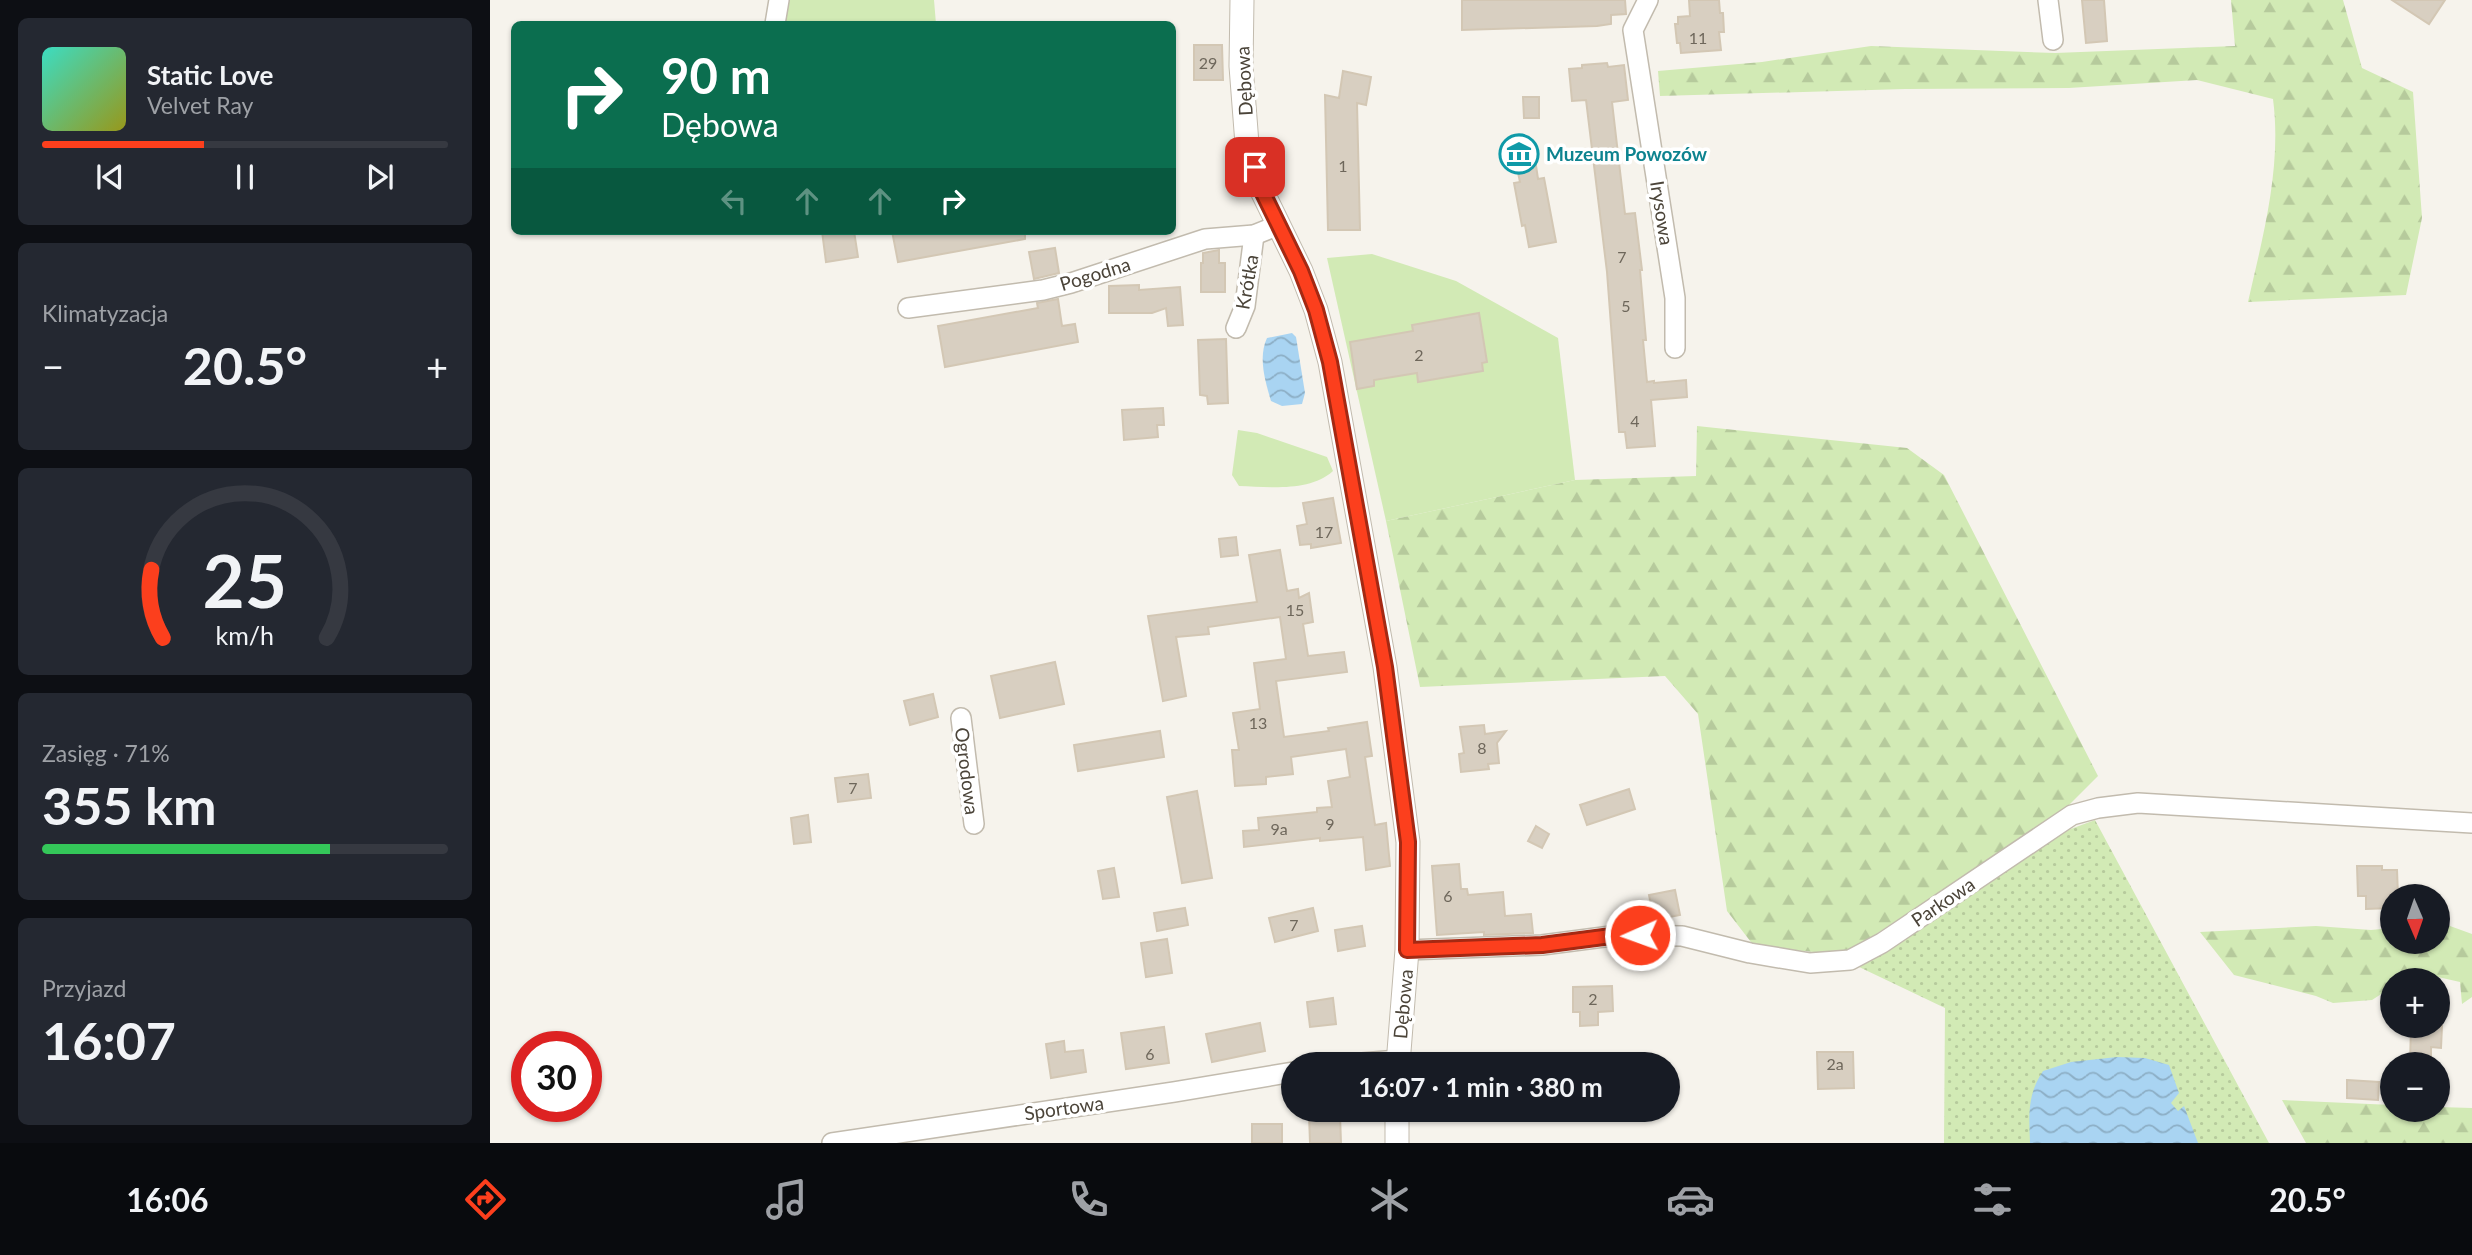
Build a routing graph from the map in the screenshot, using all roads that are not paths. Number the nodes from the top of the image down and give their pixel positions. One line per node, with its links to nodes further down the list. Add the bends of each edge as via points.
1 (779, 0): 5 (street)
2 (1242, 0): 7 (street, Dębowa, via 1247,144)
3 (1648, 0): 11 (street, Irysowa, via 1633,30 1675,298)
4 (2048, 0): 6 (street)
5 (776, 21)
6 (2053, 40)
7 (1279, 225): 8 (street, Pogodna); 15 (street, Dębowa, via 1316,310 1330,362 1385,667 1408,842)
8 (1254, 235): 9 (street, Pogodna, via 1205,239 1043,290); 10 (street, Krótka, via 1245,306)
9 (908, 308)
10 (1236, 328)
11 (1675, 348)
12 (961, 718): 14 (street, Ogrodowa)
13 (2472, 823): 15 (street, Parkowa, via 2138,803 2098,808 2072,816 1850,960 1810,963 1682,936 1619,935 1542,945)
14 (974, 824)
15 (1407, 950): 16 (street, Dębowa)
16 (1399, 1052)
17 (1281, 1074): 19 (street, Sportowa)
18 (1397, 1122): 20 (street)
19 (834, 1143)
20 (1397, 1143)

